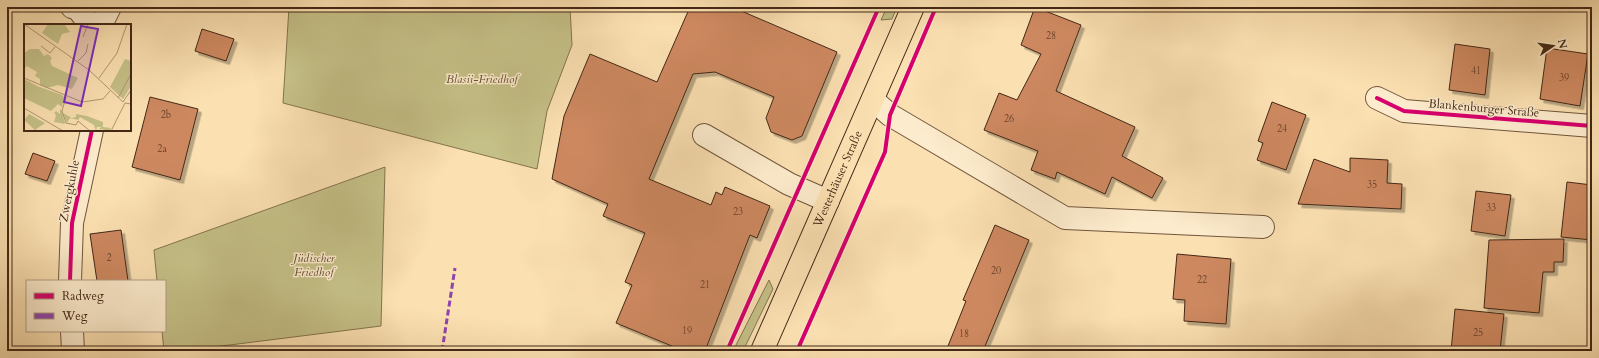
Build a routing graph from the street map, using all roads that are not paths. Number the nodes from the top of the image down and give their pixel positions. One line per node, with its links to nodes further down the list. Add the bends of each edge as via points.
1 (72, 7): 4 (street, via 78,9)
2 (110, 7): 5 (street)
3 (913, 7): 7 (main road, Westerhäuser Straße)
4 (89, 24)
5 (102, 24)
6 (1377, 98): 8 (street, Blankenburger Straße, via 1404,111)
7 (873, 100): 11 (main road, Westerhäuser Straße); 12 (street, via 890,115 1065,218)
8 (1592, 126)
9 (92, 131): 13 (street, Zwergkuhle, via 72,223)
10 (704, 136): 11 (street, via 789,184)
11 (828, 201): 16 (main road, Westerhäuser Straße)
12 (1263, 227)
13 (70, 280)
14 (72, 332): 15 (street)
15 (73, 351)
16 (762, 351)

